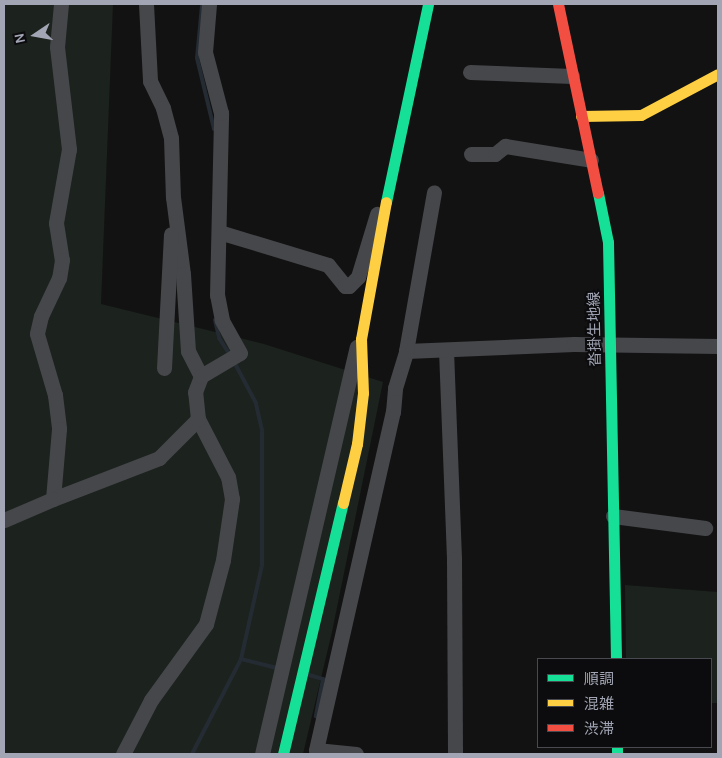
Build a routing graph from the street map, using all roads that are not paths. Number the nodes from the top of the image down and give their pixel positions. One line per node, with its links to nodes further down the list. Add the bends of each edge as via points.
1 (61, 4): 24 (street, via 57,47 68,149 56,223 62,260 59,278 41,316 37,334 55,395 59,429)
2 (146, 4): 14 (street, via 150,81 170,138)
3 (209, 4): 15 (street, via 205,52 221,113)
4 (428, 4): 12 (main road)
5 (558, 4): 8 (main road, 沓掛生地線)
6 (470, 72): 8 (street)
7 (718, 74): 9 (main road, via 641,115)
8 (572, 76): 9 (main road, 沓掛生地線)
9 (581, 116): 11 (main road, 沓掛生地線)
10 (471, 154): 11 (street, via 495,154 504,146)
11 (592, 160): 17 (main road, 沓掛生地線, via 608,242)
12 (388, 192): 15 (street, via 371,225 358,277 349,286 345,286 328,264); 16 (main road)
13 (434, 192): 20 (street)
14 (173, 197): 21 (street); 22 (street, via 188,351)
15 (219, 232): 22 (street, via 217,295 222,320 240,353)
16 (362, 340): 31 (street, via 349,376); 32 (main road, via 362,393 357,444)
17 (610, 344): 18 (street); 19 (street); 25 (main road, 沓掛生地線)
18 (718, 346)
19 (446, 350): 20 (street); 34 (street, via 454,559)
20 (406, 351): 29 (street, via 394,388 392,412)
21 (164, 368)
22 (201, 376): 23 (street, via 196,392)
23 (198, 419): 24 (street, via 159,458); 30 (street, via 228,477 232,499 217,589 206,624 152,700)
24 (53, 499): 26 (street)
25 (613, 516): 27 (street); 28 (main road, 沓掛生地線)
26 (4, 520)
27 (705, 528)
28 (616, 658)
29 (316, 752): 33 (street)
30 (123, 754)
31 (262, 754)
32 (284, 754)
33 (356, 754)
34 (455, 754)

